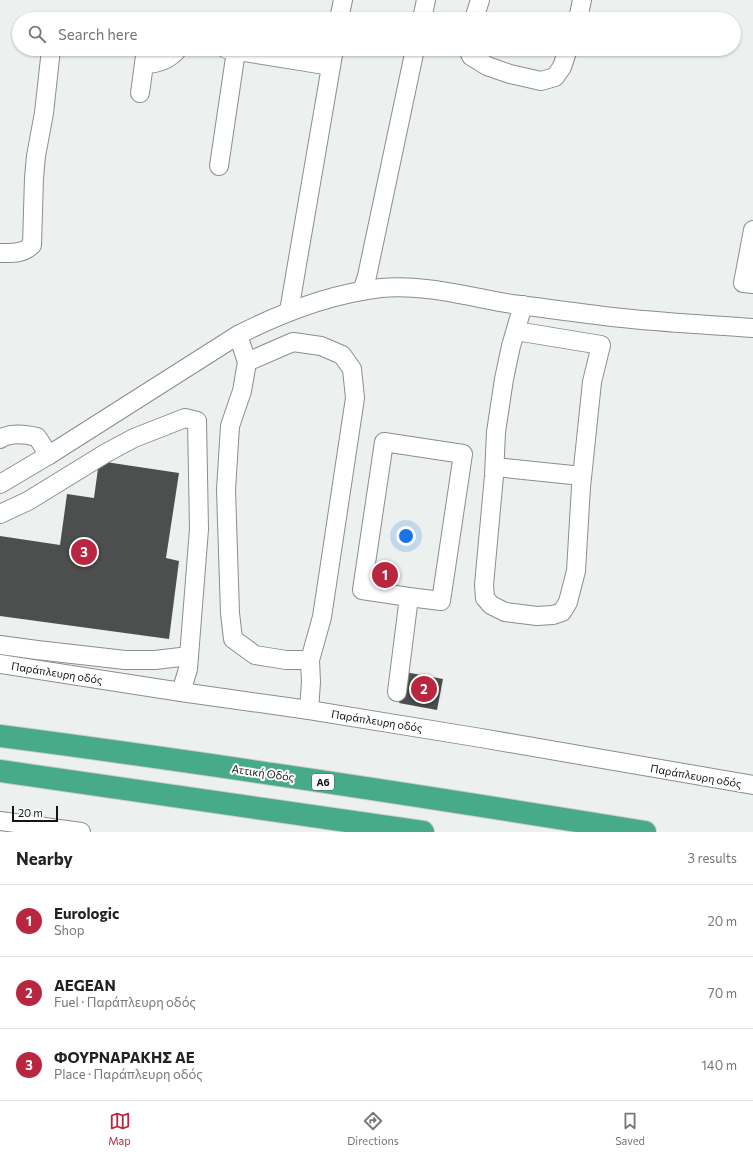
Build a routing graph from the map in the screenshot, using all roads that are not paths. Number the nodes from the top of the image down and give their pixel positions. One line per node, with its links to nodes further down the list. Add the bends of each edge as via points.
1 (343, 0): 5 (street)
2 (426, 0): 6 (street)
3 (480, 0): 7 (street)
4 (582, 0): 8 (street)
5 (340, 12)
6 (423, 12)
7 (476, 12)
8 (579, 12)
9 (50, 56): 21 (street, via 36,156 32,245 16,253)
10 (171, 56): 16 (street, via 155,64)
11 (230, 56): 19 (street)
12 (308, 56): 17 (street)
13 (414, 56): 23 (street)
14 (471, 56): 15 (street, via 487,66 542,81 555,77)
15 (566, 56)
16 (145, 57): 18 (street)
17 (333, 58): 25 (street)
18 (140, 93)
19 (219, 166)
20 (753, 230): 22 (street, via 743,283)
21 (0, 253)
22 (753, 284)
23 (362, 291): 24 (street, via 410,287); 25 (street)
24 (523, 305): 26 (street, via 632,319); 27 (street)
25 (289, 311): 28 (street)
26 (753, 328)
27 (516, 331): 32 (street, via 510,346 504,379 496,432); 33 (street, via 601,345 592,382)
28 (238, 335): 29 (street); 31 (street)
29 (247, 362): 39 (street, via 242,391 230,426 226,490 233,640 255,655 286,660); 39 (street, via 293,342 321,346 342,355 352,368 356,398 322,617)
30 (0, 439): 31 (street, via 23,434 38,437)
31 (49, 455): 34 (street)
32 (495, 467): 33 (street); 33 (street, via 485,598 491,605 504,612 537,616 562,612 568,602 576,571)
33 (582, 476)
34 (0, 484)
35 (0, 514): 38 (street, via 28,501 134,438 185,418 197,421 199,529)
36 (409, 596): 36 (street, via 441,601 463,454 384,442 362,590); 42 (street)
37 (0, 645): 38 (street, via 125,660)
38 (189, 656): 41 (street)
39 (310, 660): 43 (street)
40 (0, 664): 41 (street, Παράπλευρη οδός)
41 (181, 692): 43 (street, Παράπλευρη οδός)
42 (397, 692)
43 (310, 710): 46 (street, Παράπλευρη οδός)
44 (0, 736): 50 (highway, Αττική Οδός / Α6, via 478,805)
45 (0, 771): 49 (highway)
46 (753, 785)
47 (0, 821): 48 (street)
48 (81, 832)
49 (422, 832)
50 (645, 832)

